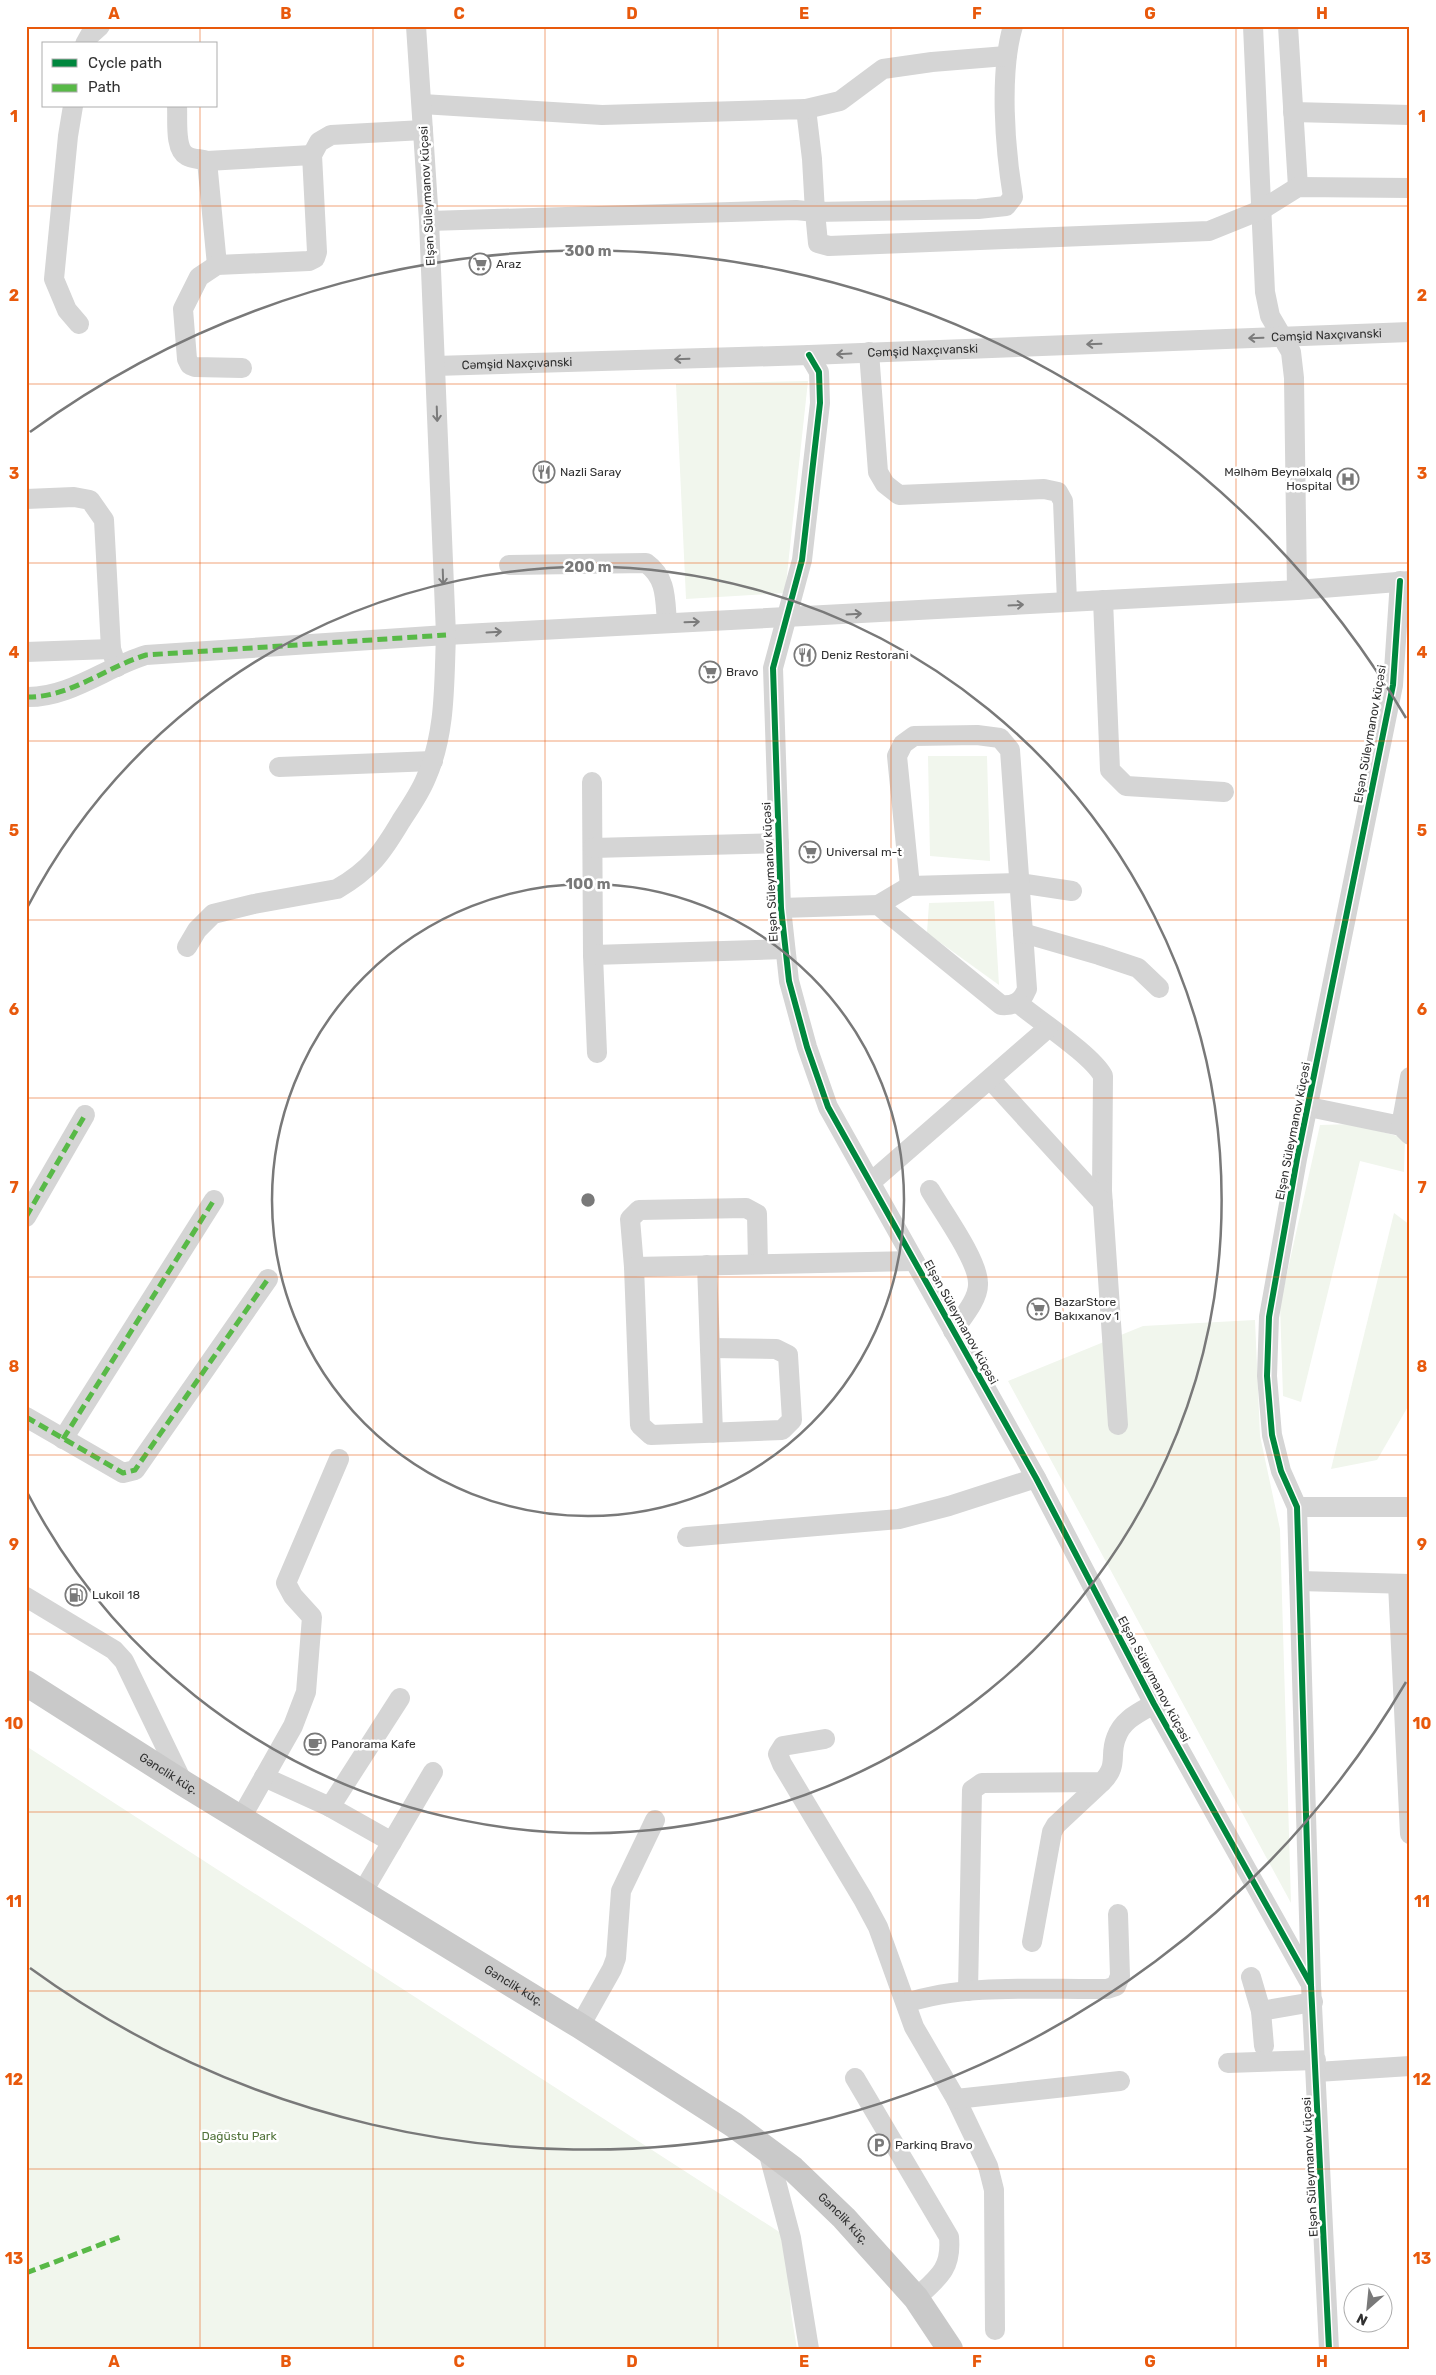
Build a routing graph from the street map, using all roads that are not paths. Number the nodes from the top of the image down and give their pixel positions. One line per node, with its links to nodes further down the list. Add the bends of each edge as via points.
1 (100, 26): 6 (street)
2 (416, 26): 8 (street, Elşən Süleymanov küçəsi)
3 (1013, 26): 7 (street)
4 (1253, 26): 19 (street)
5 (1288, 26): 12 (street)
6 (86, 42)
7 (1006, 56): 11 (street, via 883,69 840,101); 20 (street, via 1006,152 1013,197 1006,206)
8 (422, 104): 11 (street, via 602,115); 14 (street, Elşən Süleymanov küçəsi)
9 (72, 108): 23 (street, via 54,279 67,310)
10 (177, 108): 16 (street, via 182,150 187,156)
11 (806, 109): 20 (street)
12 (1294, 112): 13 (street); 17 (street)
13 (1410, 115)
14 (423, 130): 15 (street, via 331,135 319,142); 21 (street, Elşən Süleymanov küçəsi)
15 (312, 155): 16 (street); 22 (street, via 315,258 309,261)
16 (207, 161): 22 (street)
17 (1298, 187): 18 (street); 19 (street)
18 (1410, 188)
19 (1261, 210): 20 (street, via 1210,231 829,246 818,244); 25 (street, via 1265,292 1270,316)
20 (815, 212): 21 (street)
21 (429, 221): 28 (street, Elşən Süleymanov küçəsi)
22 (217, 265): 29 (street, via 199,277 183,309 187,359 195,367)
23 (79, 324)
24 (1410, 332): 25 (street, Cəmşid Naxçıvanski)
25 (1281, 337): 26 (street, Cəmşid Naxçıvanski, one-way to 26); 33 (street, via 1291,352 1294,378)
26 (868, 352): 27 (street, Cəmşid Naxçıvanski, one-way to 27); 35 (street, via 878,472 885,484 899,494 1058,492 1063,501)
27 (809, 356): 28 (street, Cəmşid Naxçıvanski, one-way to 28); 36 (street, Elşən Süleymanov küçəsi, via 818,372 820,403 802,560)
28 (435, 366): 38 (street, Elşən Süleymanov küçəsi, one-way to 38)
29 (242, 368)
30 (26, 499): 40 (street, via 74,497 90,500 104,520)
31 (509, 564): 37 (street, via 646,563 656,570 663,586)
32 (1405, 581): 33 (street); 41 (street, Elşən Süleymanov küçəsi)
33 (1297, 590): 34 (street)
34 (1103, 600): 35 (street); 46 (street, via 1110,770 1126,786)
35 (1067, 602): 36 (street, one-way to 35)
36 (785, 618): 37 (street, one-way to 36); 47 (street, Elşən Süleymanov küçəsi, via 773,668)
37 (667, 623): 38 (street, one-way to 37)
38 (446, 635): 40 (street); 43 (street, Elşən Süleymanov küçəsi, via 443,700)
39 (26, 652): 40 (street)
40 (114, 658): 42 (street, via 51,696)
41 (1401, 685): 64 (street, Elşən Süleymanov küçəsi)
42 (26, 697)
43 (433, 761): 44 (street); 55 (street, Elşən Süleymanov küçəsi, via 390,841 373,864 350,882 337,890 213,914)
44 (279, 767)
45 (592, 782): 48 (street)
46 (1224, 792)
47 (779, 843): 48 (street); 53 (street, Elşən Süleymanov küçəsi)
48 (593, 848): 57 (street)
49 (1020, 883): 50 (street); 50 (street, via 1010,750 1000,738 914,736 903,744 898,756); 51 (street); 54 (street)
50 (910, 886): 52 (street)
51 (1072, 891)
52 (878, 906): 53 (street); 59 (street, via 1001,1005)
53 (781, 908): 56 (street, Elşən Süleymanov küçəsi)
54 (1023, 933): 58 (street, via 1138,968); 59 (street, via 1027,990)
55 (186, 947)
56 (785, 949): 57 (street); 67 (street, Elşən Süleymanov küçəsi, via 791,991 828,1107)
57 (593, 955): 61 (street)
58 (1159, 988)
59 (1018, 1003): 60 (street)
60 (1048, 1028): 63 (street); 70 (street, via 1088,1058 1103,1076)
61 (597, 1053)
62 (1410, 1077): 66 (street)
63 (990, 1079): 67 (street); 70 (street)
64 (1309, 1108): 66 (street); 85 (street, Elşən Süleymanov küçəsi, via 1268,1327 1267,1376 1272,1435 1281,1471)
65 (85, 1115): 71 (street)
66 (1406, 1130)
67 (870, 1183): 72 (street, Elşən Süleymanov küçəsi)
68 (930, 1190): 77 (street, via 974,1265 979,1284 973,1302)
69 (214, 1200): 82 (street)
70 (1103, 1203): 80 (street)
71 (26, 1217)
72 (914, 1261): 74 (street); 77 (street, Elşən Süleymanov küçəsi)
73 (708, 1264): 74 (street); 75 (street); 78 (street)
74 (758, 1264): 75 (street, via 757,1214 746,1208 639,1210 630,1219)
75 (634, 1267): 81 (street, via 640,1425 651,1435)
76 (268, 1279): 82 (street, via 135,1470 123,1473)
77 (953, 1331): 84 (street, Elşən Süleymanov küçəsi)
78 (710, 1348): 81 (street); 81 (street, via 776,1349 788,1355 792,1420 782,1430)
79 (27, 1420): 82 (street)
80 (1118, 1425)
81 (713, 1432)
82 (63, 1439)
83 (339, 1459): 96 (street, via 286,1583 292,1596 312,1617 306,1692 293,1726)
84 (1036, 1478): 87 (street, via 899,1518); 93 (street, Elşən Süleymanov küçəsi)
85 (1297, 1507): 86 (street); 88 (street, Elşən Süleymanov küçəsi)
86 (1410, 1507)
87 (687, 1537)
88 (1299, 1581): 89 (street); 109 (street, Elşən Süleymanov küçəsi)
89 (1404, 1584): 102 (street)
90 (26, 1597): 98 (street, via 114,1650 124,1660)
91 (26, 1682): 98 (main road, Gənclik küç.)
92 (400, 1698): 99 (street)
93 (1154, 1704): 97 (street, via 1128,1719 1115,1738 1114,1763); 109 (street, Elşən Süleymanov küçəsi)
94 (825, 1739): 110 (street, via 783,1746 778,1754 878,1927)
95 (433, 1772): 103 (street)
96 (264, 1777): 99 (street); 100 (street)
97 (1102, 1782): 106 (street, via 1052,1832); 108 (street, via 982,1783 972,1790)
98 (183, 1783): 100 (main road, Gənclik küç.)
99 (330, 1807): 103 (street)
100 (241, 1818): 104 (main road, Gənclik küç.)
101 (655, 1820): 112 (street, via 621,1891 616,1958 612,1969)
102 (1410, 1834)
103 (392, 1842): 104 (street)
104 (362, 1894): 112 (main road, Gənclik küç.)
105 (1118, 1914): 108 (street, via 1120,1976 1116,1986 1107,1989)
106 (1032, 1942)
107 (1251, 1977): 111 (street)
108 (968, 1991): 110 (street)
109 (1312, 1994): 111 (street); 115 (street, Elşən Süleymanov küçəsi)
110 (906, 2003): 119 (street, via 914,2027)
111 (1261, 2011): 113 (street)
112 (580, 2026): 120 (main road, Gənclik küç., via 734,2125)
113 (1264, 2046)
114 (1228, 2063): 115 (street)
115 (1317, 2066): 116 (street); 125 (street, Elşən Süleymanov küçəsi)
116 (1410, 2066)
117 (855, 2078): 121 (street, via 949,2237 947,2266)
118 (1120, 2081): 119 (street)
119 (956, 2099): 122 (street, via 988,2166 994,2190)
120 (768, 2151): 121 (main road, Gənclik küç., via 844,2218); 123 (street, via 791,2238)
121 (916, 2298): 124 (main road, Gənclik küç.)
122 (995, 2330)
123 (810, 2349)
124 (950, 2349)
125 (1329, 2349)

